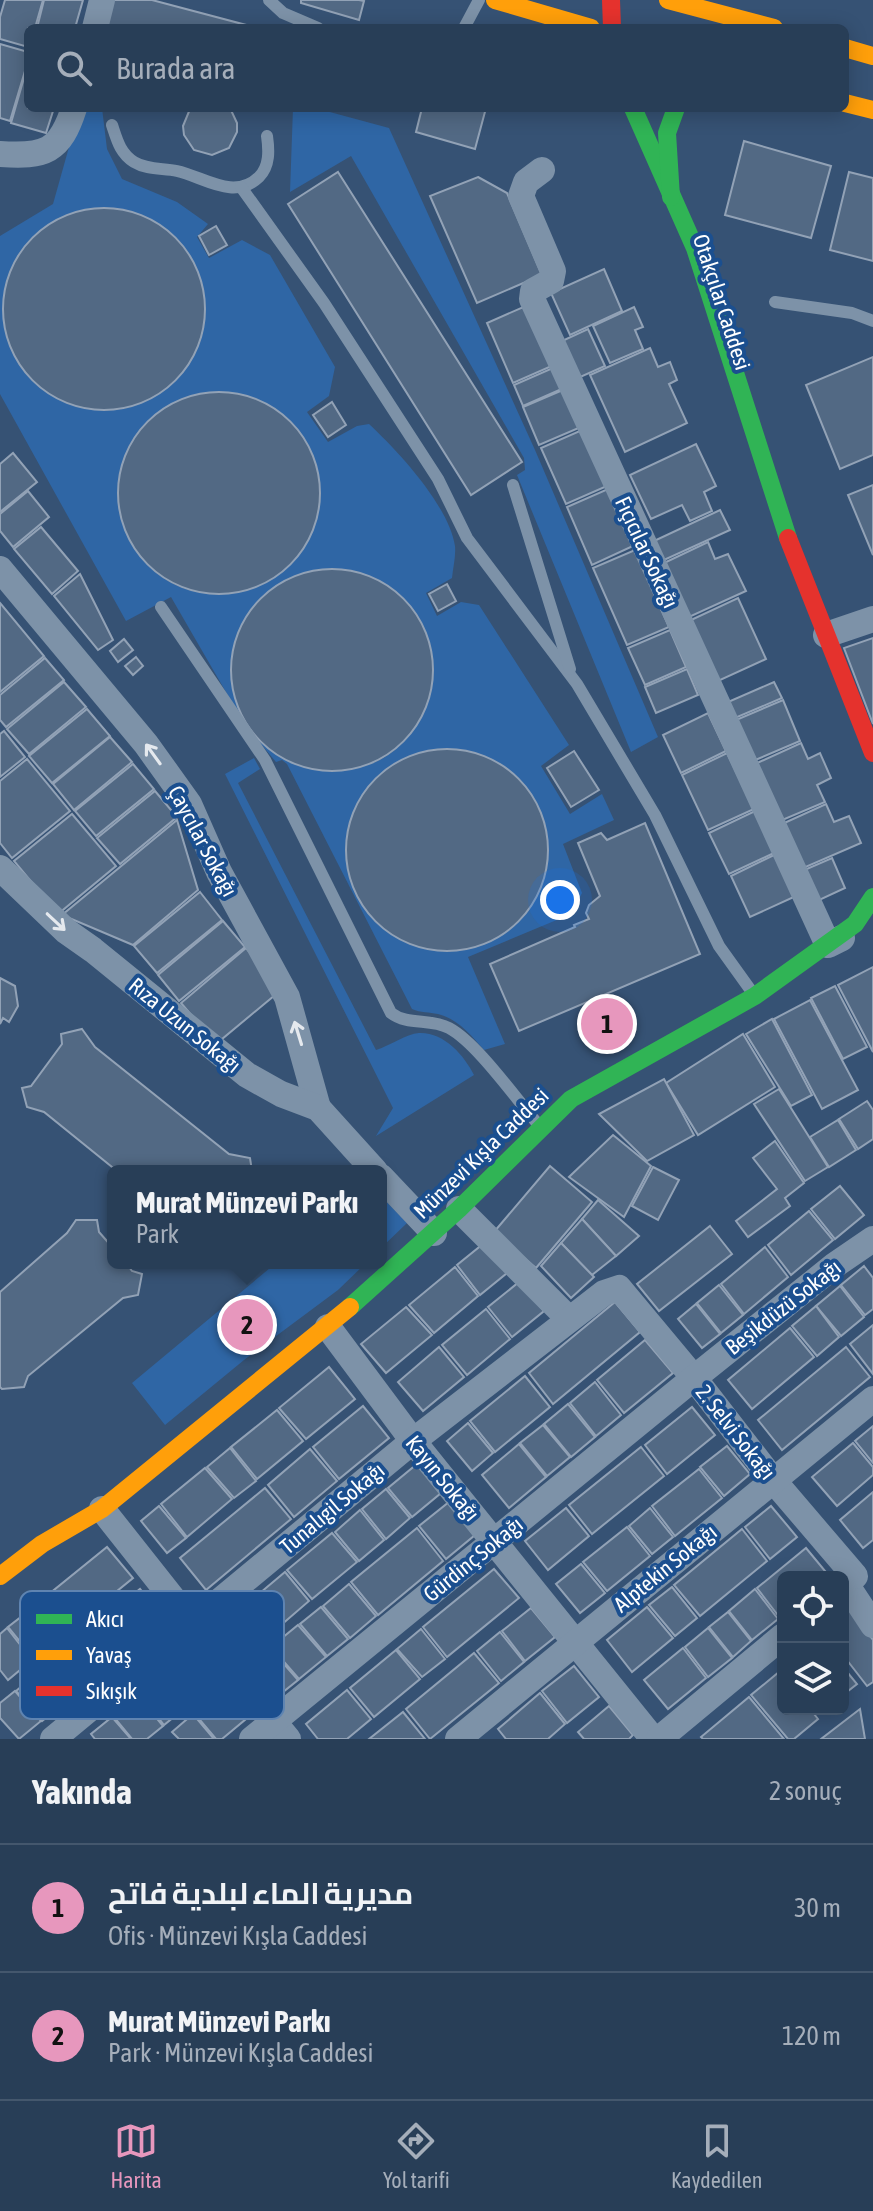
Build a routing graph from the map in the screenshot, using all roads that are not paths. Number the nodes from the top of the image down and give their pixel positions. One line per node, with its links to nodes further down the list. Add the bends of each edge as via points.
1 (102, 0): 8 (street)
2 (269, 0): 9 (lane)
3 (479, 0): 10 (lane)
4 (494, 0): 11 (main road); 12 (main road)
5 (599, 0): 13 (main road)
6 (611, 0): 14 (main road)
7 (668, 0): 15 (main road)
8 (96, 24)
9 (308, 24)
10 (466, 24)
11 (547, 24)
12 (576, 24)
13 (587, 24)
14 (612, 24)
15 (759, 24)
16 (849, 49): 17 (main road)
17 (873, 56)
18 (849, 104): 19 (main road)
19 (873, 110)
20 (73, 112): 26 (street, via 53,148 29,156)
21 (621, 112): 33 (main road, Otakçılar Caddesi, via 698,298 736,425)
22 (635, 112): 29 (main road, Otakçılar Caddesi)
23 (675, 112): 29 (main road, via 667,133)
24 (112, 125): 28 (lane, via 121,151 136,164)
25 (267, 136): 28 (lane, via 264,171)
26 (0, 154)
27 (542, 170): 43 (street, Fıçıcılar Sokağı, via 526,182 521,196 553,271 551,281 533,291 532,299)
28 (241, 187): 38 (lane, via 438,479 467,538)
29 (671, 197): 33 (main road, Otakçılar Caddesi, via 695,248)
30 (775, 302): 31 (lane)
31 (873, 321)
32 (513, 485): 38 (lane)
33 (778, 512): 37 (main road, Otakçılar Caddesi)
34 (0, 569): 45 (street, Çaycılar Sokağı, one-way to 34, via 287,997 219,872 189,804 146,744)
35 (161, 607): 46 (lane, via 265,760 391,1013 454,1030)
36 (873, 619): 37 (street)
37 (826, 635): 39 (main road, Otakçılar Caddesi)
38 (573, 680): 44 (lane, via 655,815 719,946)
39 (873, 753)
40 (0, 868): 45 (street, Rıza Uzun Sokağı, one-way to 45, via 66,931 247,1075)
41 (873, 897): 43 (main road, Münzevi Kışla Caddesi, via 855,924)
42 (873, 928): 43 (street, via 861,928)
43 (828, 945): 44 (main road, Münzevi Kışla Caddesi)
44 (755, 996): 46 (main road, Münzevi Kışla Caddesi, via 571,1099)
45 (318, 1108): 47 (street, Rıza Uzun Sokağı)
46 (541, 1128): 49 (main road, Münzevi Kışla Caddesi)
47 (370, 1165)
48 (387, 1183): 50 (street)
49 (459, 1209): 50 (main road, Münzevi Kışla Caddesi); 53 (street)
50 (434, 1233): 54 (main road, Münzevi Kışla Caddesi)
51 (873, 1239): 55 (street, Beşikdüzü Sokağı)
52 (619, 1288): 53 (street, Tunalıgil Sokağı); 55 (street, 2. Selvi Sokağı)
53 (569, 1319): 57 (street, Tunalıgil Sokağı)
54 (328, 1327): 57 (street, Kayın Sokağı); 59 (main road, Münzevi Kışla Caddesi)
55 (694, 1378): 58 (street, 2. Selvi Sokağı); 60 (street, Gürdinç Sokağı)
56 (873, 1399): 58 (street, Alptekin Sokağı)
57 (413, 1441): 60 (street, Kayın Sokağı); 64 (street, Tunalıgil Sokağı)
58 (773, 1480): 62 (street, 2. Selvi Sokağı); 66 (street, Alptekin Sokağı)
59 (102, 1509): 61 (main road, Münzevi Kışla Caddesi); 63 (street)
60 (494, 1542): 66 (street, Kayın Sokağı); 69 (street, Gürdinç Sokağı)
61 (0, 1576)
62 (854, 1577): 65 (street, 2. Selvi Sokağı)
63 (167, 1591)
64 (233, 1591)
65 (873, 1625)
66 (576, 1641): 72 (street, Alptekin Sokağı); 73 (street, Kayın Sokağı)
67 (777, 1641): 73 (street)
68 (77, 1719): 70 (street, Tunalıgil Sokağı)
69 (281, 1730): 71 (street, Gürdinç Sokağı)
70 (53, 1739)
71 (252, 1739)
72 (458, 1739)
73 (656, 1739)

